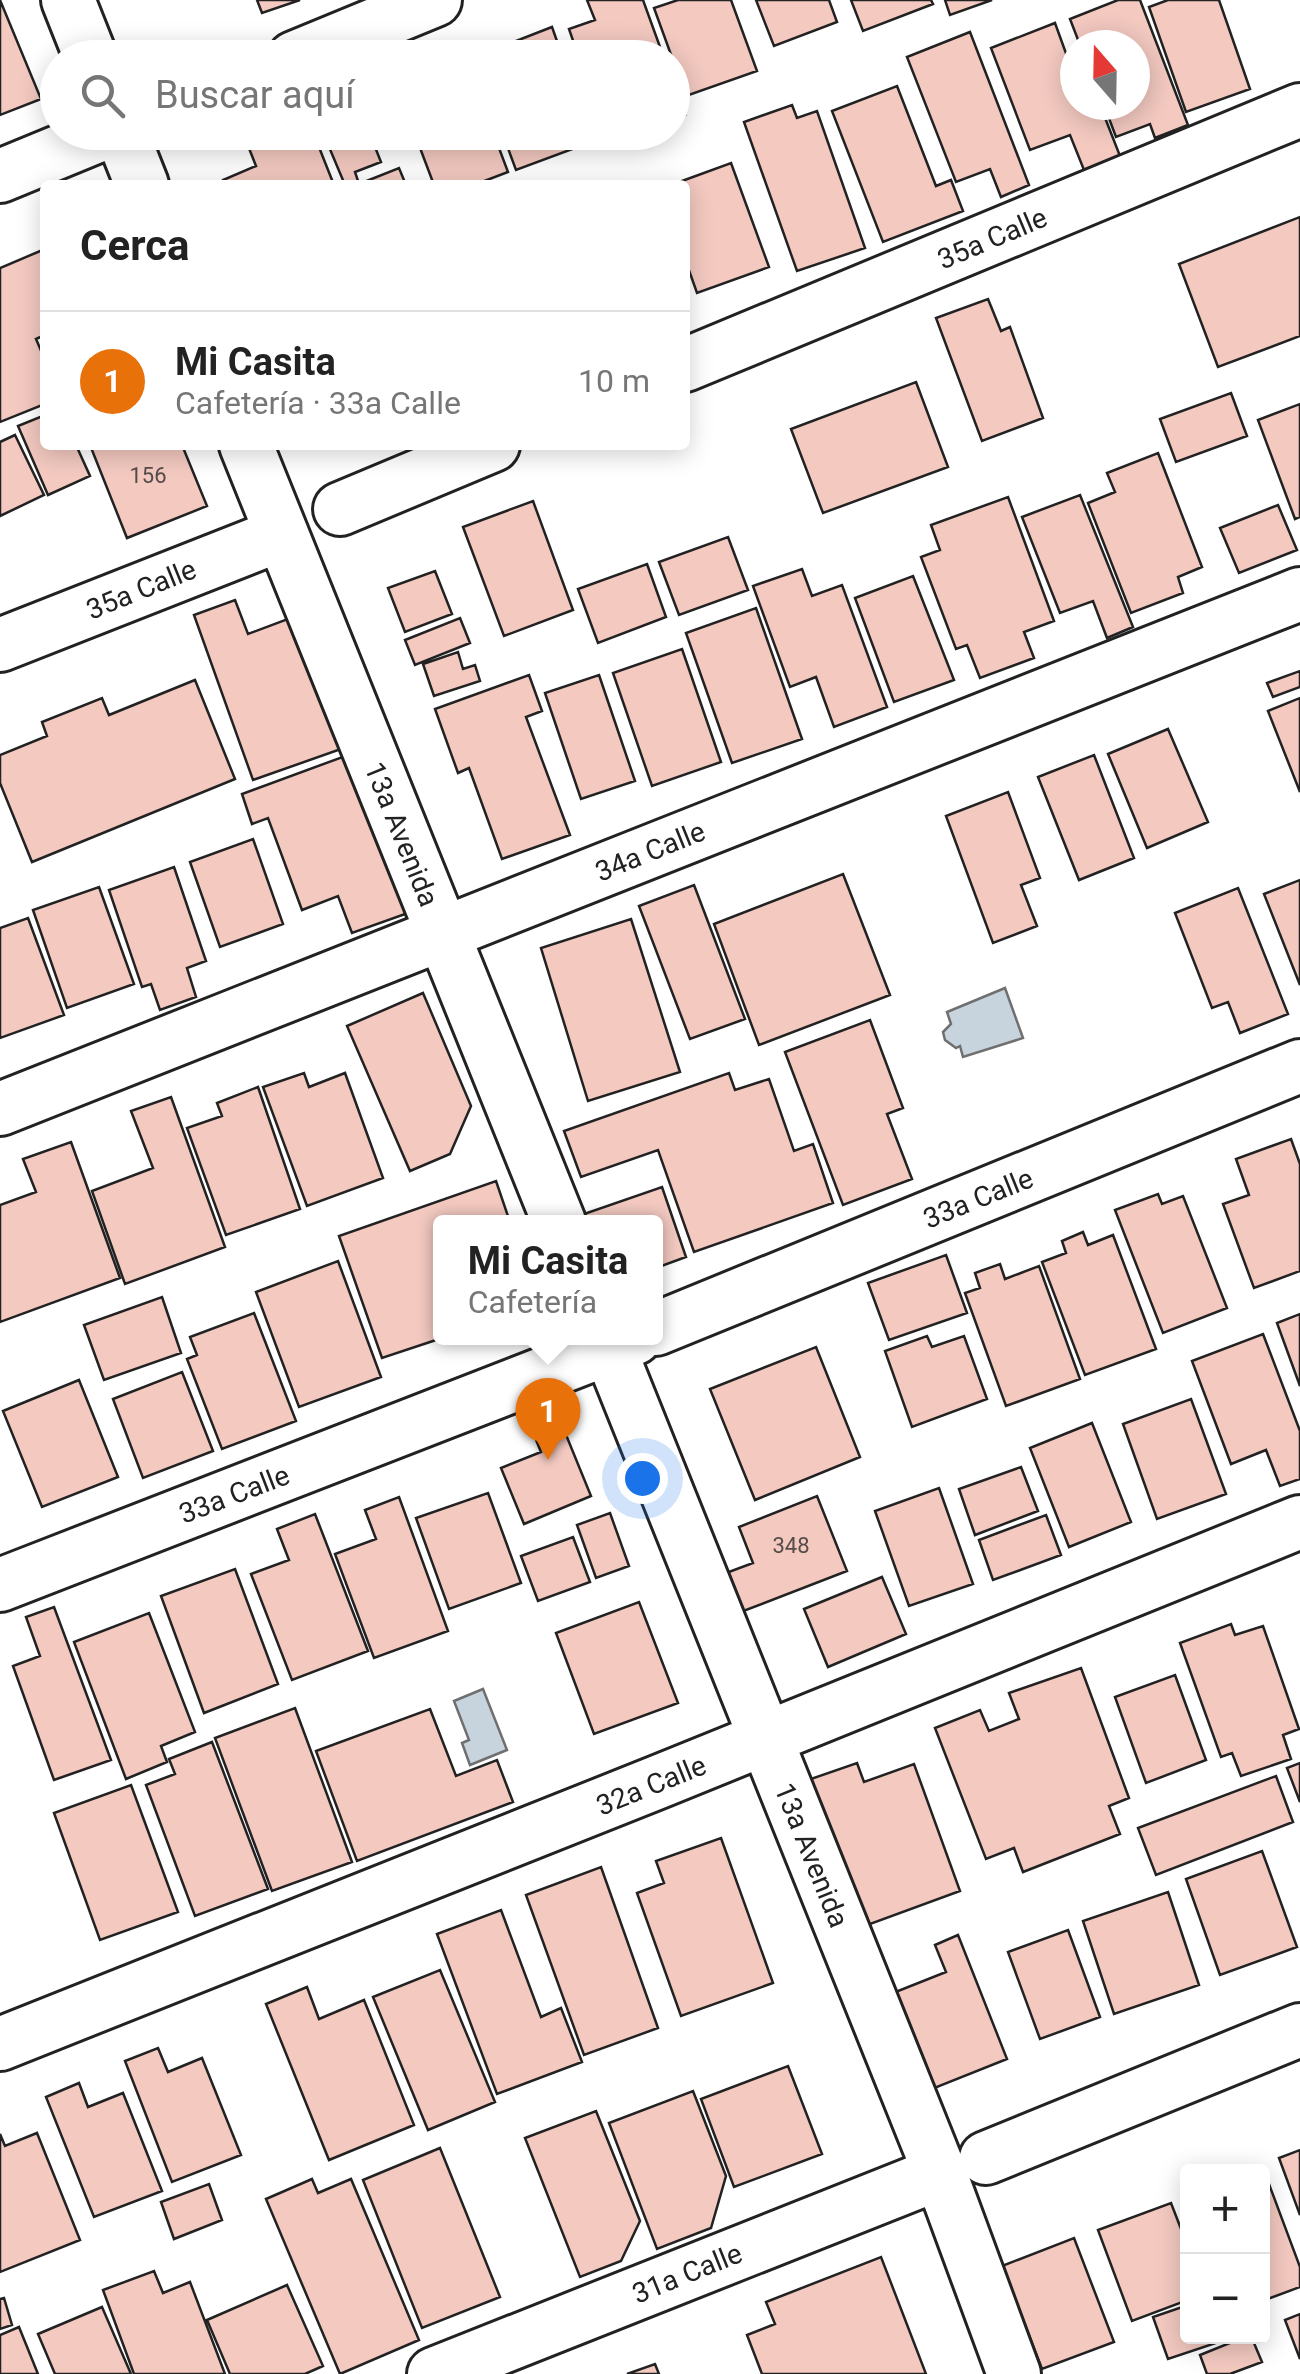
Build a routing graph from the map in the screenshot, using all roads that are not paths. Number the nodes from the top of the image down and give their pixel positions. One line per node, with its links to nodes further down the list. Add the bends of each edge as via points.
1 (68, 0): 3 (street)
2 (435, 0): 4 (street)
3 (84, 40)
4 (338, 40)
5 (1300, 110): 10 (street, 35a Calle)
6 (64, 150): 8 (street)
7 (128, 150): 9 (street)
8 (0, 176)
9 (140, 180)
10 (690, 363)
11 (248, 450): 14 (street, 13a Avenida)
12 (481, 450): 13 (street)
13 (340, 508)
14 (282, 534): 16 (street, 35a Calle); 17 (street, 13a Avenida)
15 (1300, 594): 17 (street, 34a Calle)
16 (0, 645)
17 (442, 934): 19 (street, 34a Calle); 20 (street, 13a Avenida)
18 (1300, 1066): 21 (street, 33a Calle)
19 (0, 1109)
20 (556, 1215)
21 (663, 1323)
22 (608, 1345): 25 (street, 33a Calle)
23 (628, 1345): 26 (street, 13a Avenida)
24 (1300, 1522): 26 (street, 32a Calle)
25 (0, 1585)
26 (765, 1738): 28 (street, 32a Calle); 29 (street, 13a Avenida)
27 (1300, 2030): 29 (street, 31a Calle)
28 (0, 2044)
29 (963, 2166): 30 (street, 31a Calle); 31 (street, 13a Avenida)
30 (434, 2374)
31 (1014, 2374)

